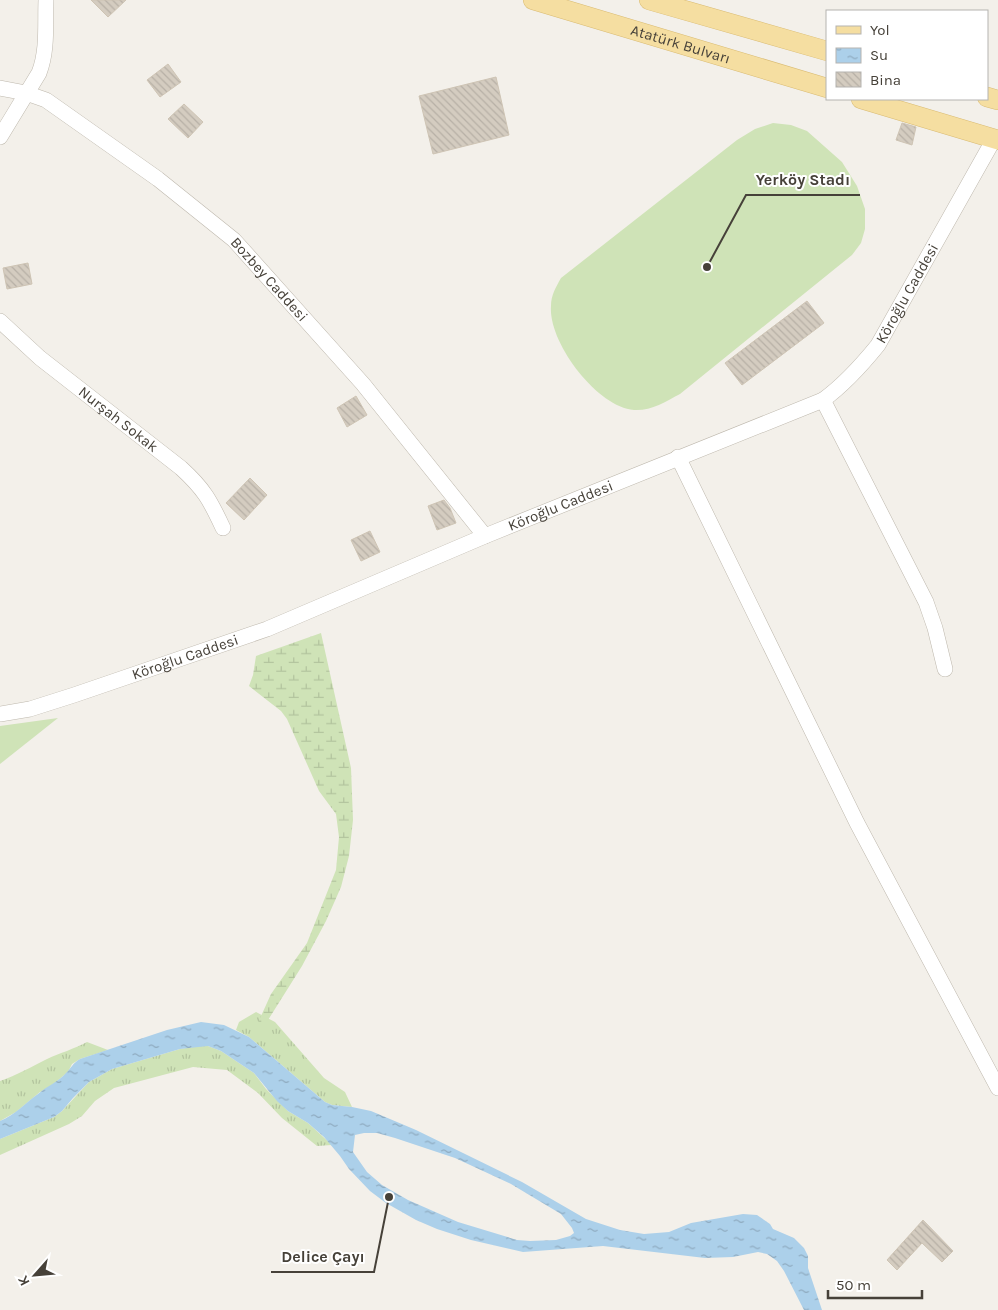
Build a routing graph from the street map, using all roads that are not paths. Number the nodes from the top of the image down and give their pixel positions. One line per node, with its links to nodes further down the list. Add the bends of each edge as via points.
1 (46, 0): 7 (street, via 44,61)
2 (533, 0): 6 (main road, Atatürk Bulvarı)
3 (649, 0): 4 (main road)
4 (826, 51)
5 (0, 88): 7 (street, Bozbey Caddesi)
6 (826, 88)
7 (26, 93): 9 (street); 15 (street, Bozbey Caddesi, via 46,100 82,124 234,240 363,384)
8 (864, 100): 10 (main road)
9 (0, 138)
10 (996, 139): 12 (street, Köroğlu Caddesi, via 878,344 856,373)
11 (0, 324): 14 (street, Nurşah Sokak, via 197,483)
12 (823, 400): 13 (street, Köroğlu Caddesi); 16 (street, via 926,602)
13 (678, 457): 15 (street, Köroğlu Caddesi); 18 (street, via 857,822)
14 (224, 528)
15 (486, 536): 17 (street, Köroğlu Caddesi, via 267,629 74,696)
16 (945, 669)
17 (0, 714)
18 (998, 1088)

